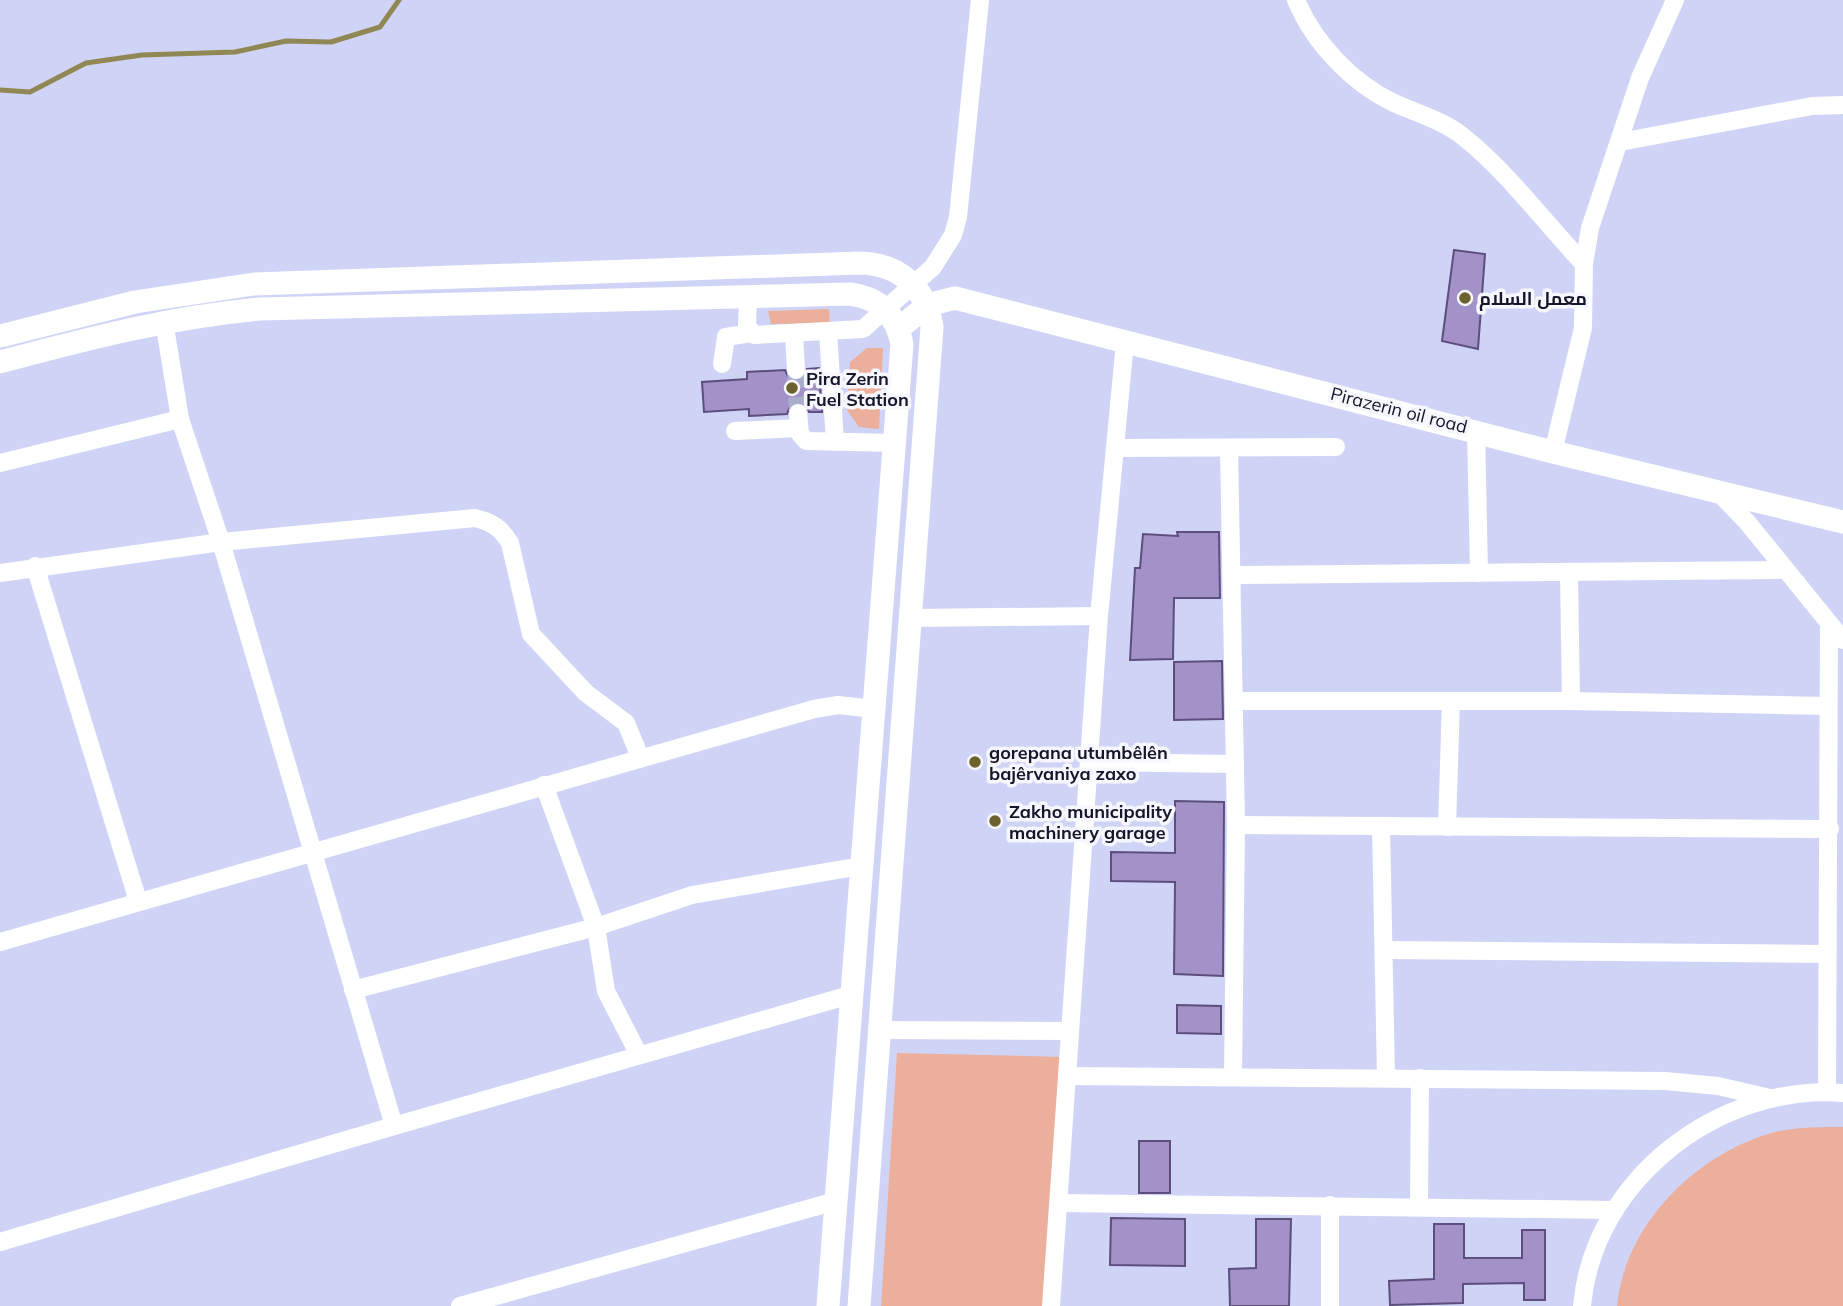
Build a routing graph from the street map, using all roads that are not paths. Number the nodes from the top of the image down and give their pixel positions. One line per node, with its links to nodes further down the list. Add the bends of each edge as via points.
1 (980, 0): 7 (street, via 958,217 944,252)
2 (1296, 0): 6 (street, via 1314,33 1346,70 1391,101 1467,139)
3 (1675, 0): 5 (street, via 1648,56)
4 (1843, 105): 5 (street, via 1812,106)
5 (1620, 142): 6 (street, via 1590,228)
6 (1584, 264): 29 (street, via 1583,328)
7 (915, 285): 9 (main road); 10 (street); 16 (main road, via 890,268 860,263 254,284 161,297)
8 (748, 297): 10 (main road, via 850,294); 11 (main road, via 260,309); 14 (street)
9 (928, 305): 12 (main road); 17 (main road, Pirazerin oil road, via 954,298); 41 (main road, via 932,327)
10 (886, 309): 12 (main road); 13 (street, via 863,329)
11 (164, 321): 18 (main road); 21 (street)
12 (898, 329): 25 (main road, via 902,344)
13 (828, 332): 15 (street); 24 (street)
14 (751, 334): 15 (street); 19 (street, via 726,337)
15 (794, 334): 20 (street)
16 (0, 336)
17 (1125, 342): 23 (main road, Pirazerin oil road); 27 (street)
18 (0, 362)
19 (722, 364)
20 (796, 370)
21 (180, 419): 30 (street); 33 (street)
22 (735, 430): 24 (street, via 799,421 803,440)
23 (1476, 430): 29 (main road, Pirazerin oil road); 37 (street)
24 (835, 442): 25 (street)
25 (894, 443): 48 (main road)
26 (1336, 447): 28 (street)
27 (1115, 448): 28 (street); 40 (street)
28 (1229, 449): 39 (street)
29 (1553, 452): 31 (main road, Pirazerin oil road)
30 (0, 463)
31 (1716, 489): 32 (main road, Pirazerin oil road); 35 (street)
32 (1843, 522)
33 (221, 542): 34 (street); 49 (street, via 475,519 490,522 510,543 530,634 586,693 626,723); 57 (street)
34 (35, 566): 36 (street); 59 (street)
35 (1785, 570): 38 (street); 42 (street)
36 (0, 573)
37 (1479, 573): 38 (street); 39 (street)
38 (1569, 574): 46 (street)
39 (1234, 575): 44 (street)
40 (1099, 617): 41 (street); 50 (street)
41 (911, 618): 67 (main road)
42 (1829, 623): 43 (street); 47 (street)
43 (1843, 639)
44 (1235, 701): 45 (street); 51 (street)
45 (1451, 701): 46 (street); 55 (street)
46 (1571, 701): 47 (street)
47 (1826, 706): 56 (street)
48 (874, 709): 49 (street, via 838,705 814,709); 58 (main road)
49 (640, 757): 52 (street)
50 (1091, 762): 51 (street); 68 (street)
51 (1235, 764): 53 (street)
52 (544, 785): 57 (street); 60 (street)
53 (1236, 825): 54 (street); 71 (street)
54 (1381, 826): 55 (street); 62 (street)
55 (1447, 827): 56 (street)
56 (1830, 829): 63 (street)
57 (312, 854): 59 (street); 65 (street)
58 (861, 866): 60 (street, via 692,895); 66 (main road)
59 (138, 901): 61 (street)
60 (596, 927): 65 (street); 69 (street, via 607,991)
61 (0, 942)
62 (1386, 950): 63 (street); 72 (street)
63 (1826, 954): 64 (street)
64 (1835, 976): 74 (street)
65 (353, 990): 76 (street)
66 (850, 995): 69 (street); 77 (main road)
67 (880, 1030): 68 (street); 85 (main road)
68 (1070, 1031): 70 (street)
69 (639, 1055): 76 (street)
70 (1067, 1076): 71 (street); 78 (street)
71 (1233, 1077): 72 (street)
72 (1386, 1077): 73 (street)
73 (1420, 1078): 75 (street, via 1665,1081); 80 (street)
74 (1835, 1092): 75 (street)
75 (1770, 1098): 81 (street, via 1723,1114 1681,1138 1645,1171)
76 (394, 1126): 82 (street)
77 (835, 1201): 83 (street); 84 (main road)
78 (1059, 1203): 79 (street); 86 (street)
79 (1330, 1205): 80 (street); 87 (street)
80 (1419, 1205): 81 (street)
81 (1615, 1210): 88 (street, via 1595,1251)
82 (0, 1242)
83 (460, 1306)
84 (828, 1306)
85 (859, 1306)
86 (1051, 1306)
87 (1330, 1306)
88 (1582, 1306)

